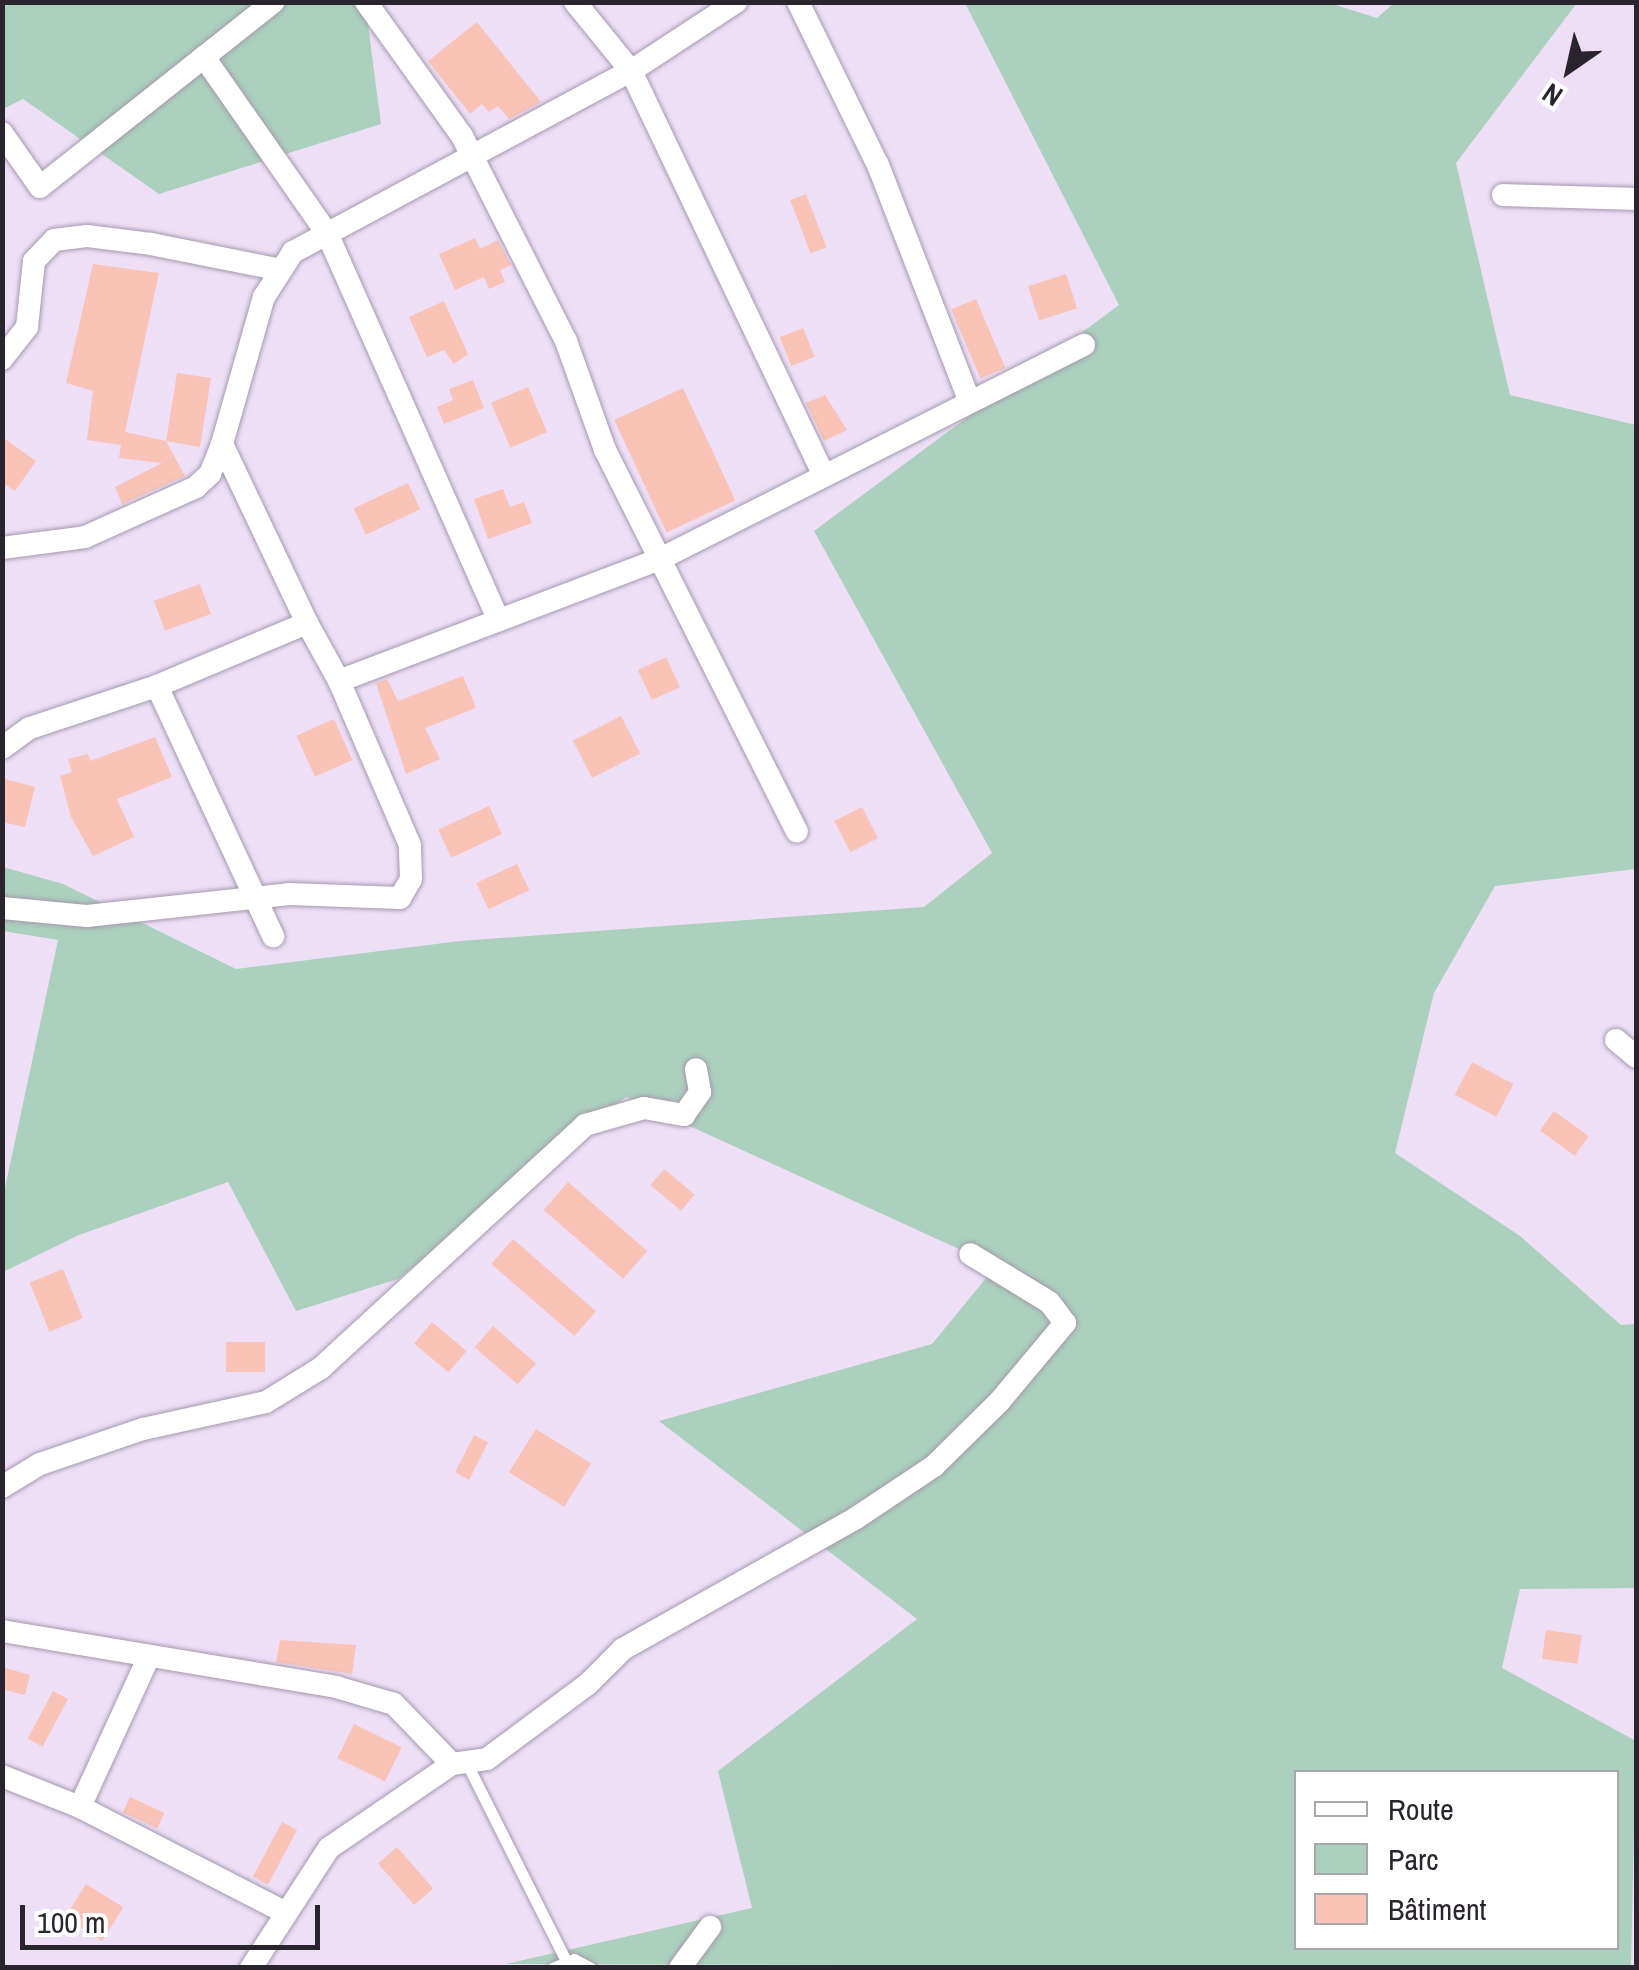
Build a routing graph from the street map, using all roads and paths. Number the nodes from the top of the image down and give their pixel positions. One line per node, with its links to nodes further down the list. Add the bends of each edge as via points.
1 (273, 2): 6 (street)
2 (366, 2): 9 (street)
3 (575, 2): 7 (street)
4 (736, 2): 7 (street)
5 (798, 2): 16 (street, via 878,165)
6 (204, 58): 8 (street, via 40,187); 12 (street)
7 (631, 71): 9 (street); 18 (street)
8 (2, 133)
9 (472, 156): 12 (street); 20 (street, via 566,341 588,412)
10 (1503, 196): 11 (street)
11 (1636, 199)
12 (326, 232): 13 (street); 21 (street)
13 (276, 269): 15 (street, via 151,244 87,236 54,240 34,261 27,327); 17 (street)
14 (1084, 345): 16 (street)
15 (2, 359)
16 (969, 400): 18 (street)
17 (222, 444): 19 (street, via 210,474 196,487 141,516 85,537); 22 (street)
18 (822, 472): 20 (street)
19 (2, 548)
20 (660, 558): 21 (street); 26 (street)
21 (498, 619): 23 (street)
22 (307, 623): 23 (street); 24 (street)
23 (339, 682): 27 (street, via 410,845 411,879 400,898)
24 (157, 686): 25 (street, via 30,728); 27 (street)
25 (2, 748)
26 (796, 831)
27 (254, 897): 28 (street, via 88,916); 29 (street)
28 (2, 908)
29 (273, 936)
30 (1616, 1040): 31 (street)
31 (1636, 1056)
32 (696, 1070): 34 (street, via 700,1092 684,1116 644,1108 585,1126 321,1368 266,1402 144,1429 40,1464)
33 (970, 1254): 37 (street, via 1050,1302 1065,1323 999,1402 934,1466 856,1518 623,1649 588,1684 488,1759)
34 (2, 1486)
35 (2, 1631): 36 (street)
36 (149, 1656): 37 (street, via 336,1687 394,1704); 39 (street)
37 (459, 1763): 40 (street, via 329,1848); 42 (lane)
38 (2, 1776): 39 (street)
39 (80, 1808): 40 (street)
40 (282, 1911): 43 (street)
41 (710, 1927): 46 (street)
42 (566, 1960): 44 (lane); 45 (lane)
43 (251, 1968)
44 (552, 1968)
45 (592, 1968)
46 (680, 1968)

